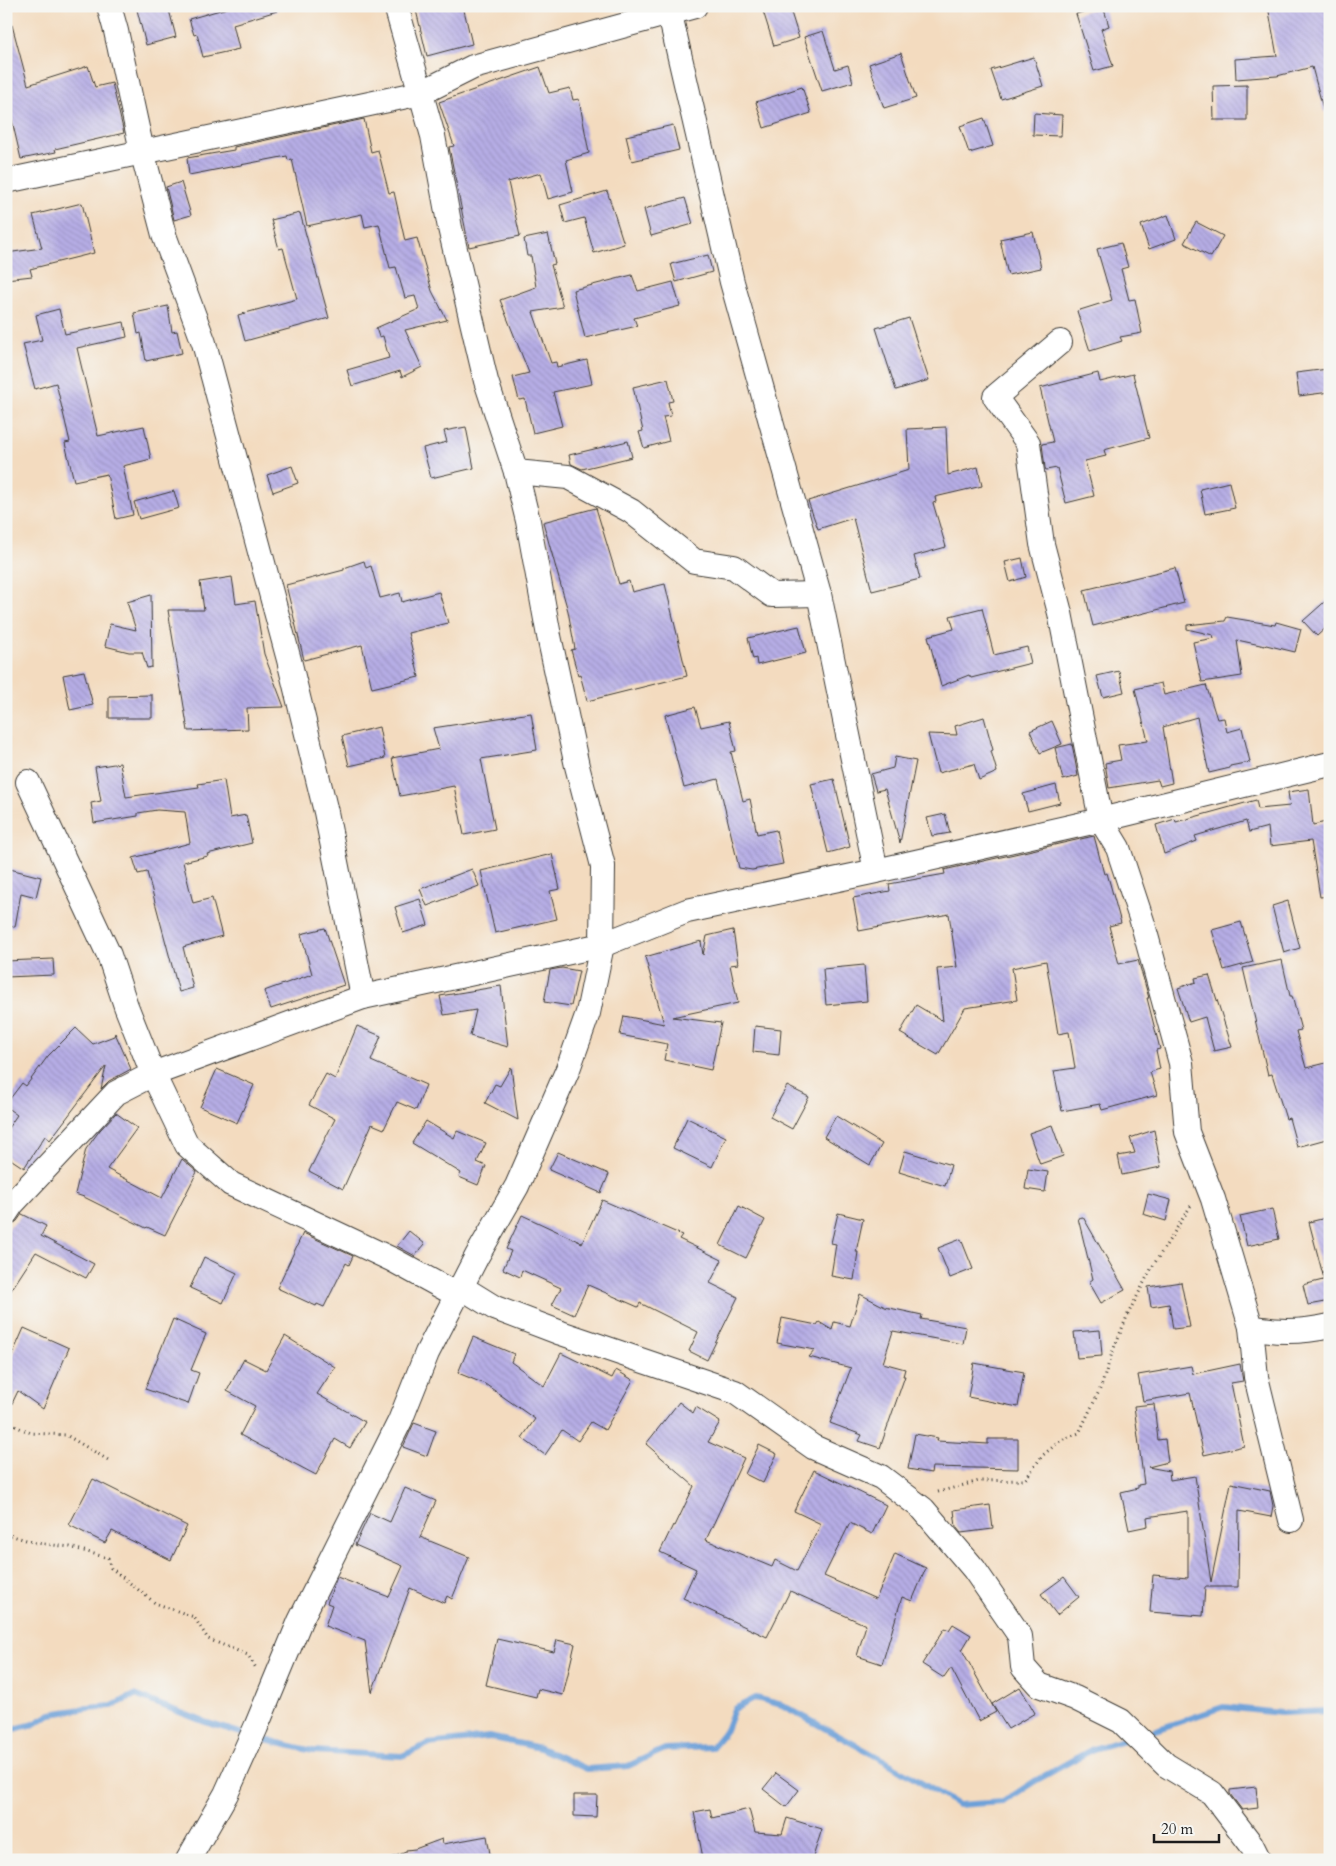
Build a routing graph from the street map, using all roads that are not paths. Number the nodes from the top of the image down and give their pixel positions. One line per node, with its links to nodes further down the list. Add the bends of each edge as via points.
1 (108, 6): 6 (street)
2 (396, 6): 5 (street)
3 (695, 6): 4 (street)
4 (669, 9): 5 (street, via 473,67); 10 (street, via 732,282)
5 (421, 93): 6 (street); 9 (street, via 482,363)
6 (142, 151): 7 (street); 16 (street, via 164,235 204,343 289,660 326,812)
7 (6, 181)
8 (1060, 342): 13 (street, via 995,397 1028,443 1042,544 1060,612)
9 (516, 472): 10 (street, via 568,477 631,511 694,561 734,567 772,595); 15 (street, via 577,766 603,866)
10 (819, 594): 14 (street)
11 (1330, 764): 13 (street)
12 (28, 782): 17 (street, via 109,955)
13 (1101, 820): 14 (street); 21 (street, via 1118,848 1142,921 1181,1063 1187,1132 1213,1198)
14 (876, 871): 15 (street, via 687,911)
15 (602, 945): 16 (street); 19 (street, via 588,1013 568,1069 517,1186)
16 (363, 997): 17 (street)
17 (153, 1074): 18 (street, via 116,1093); 19 (street, via 187,1145 230,1184)
18 (6, 1213)
19 (459, 1291): 23 (street, via 427,1354 400,1421 300,1621 226,1794); 24 (street, via 561,1333 735,1392 814,1447 881,1478 923,1509 974,1569 1020,1636 1023,1667 1040,1685 1121,1721 1166,1765 1212,1793 1251,1844)
20 (1330, 1326): 21 (street, via 1312,1330 1268,1331)
21 (1251, 1327): 22 (street, via 1256,1377)
22 (1291, 1520)
23 (188, 1860)
24 (1259, 1860)

